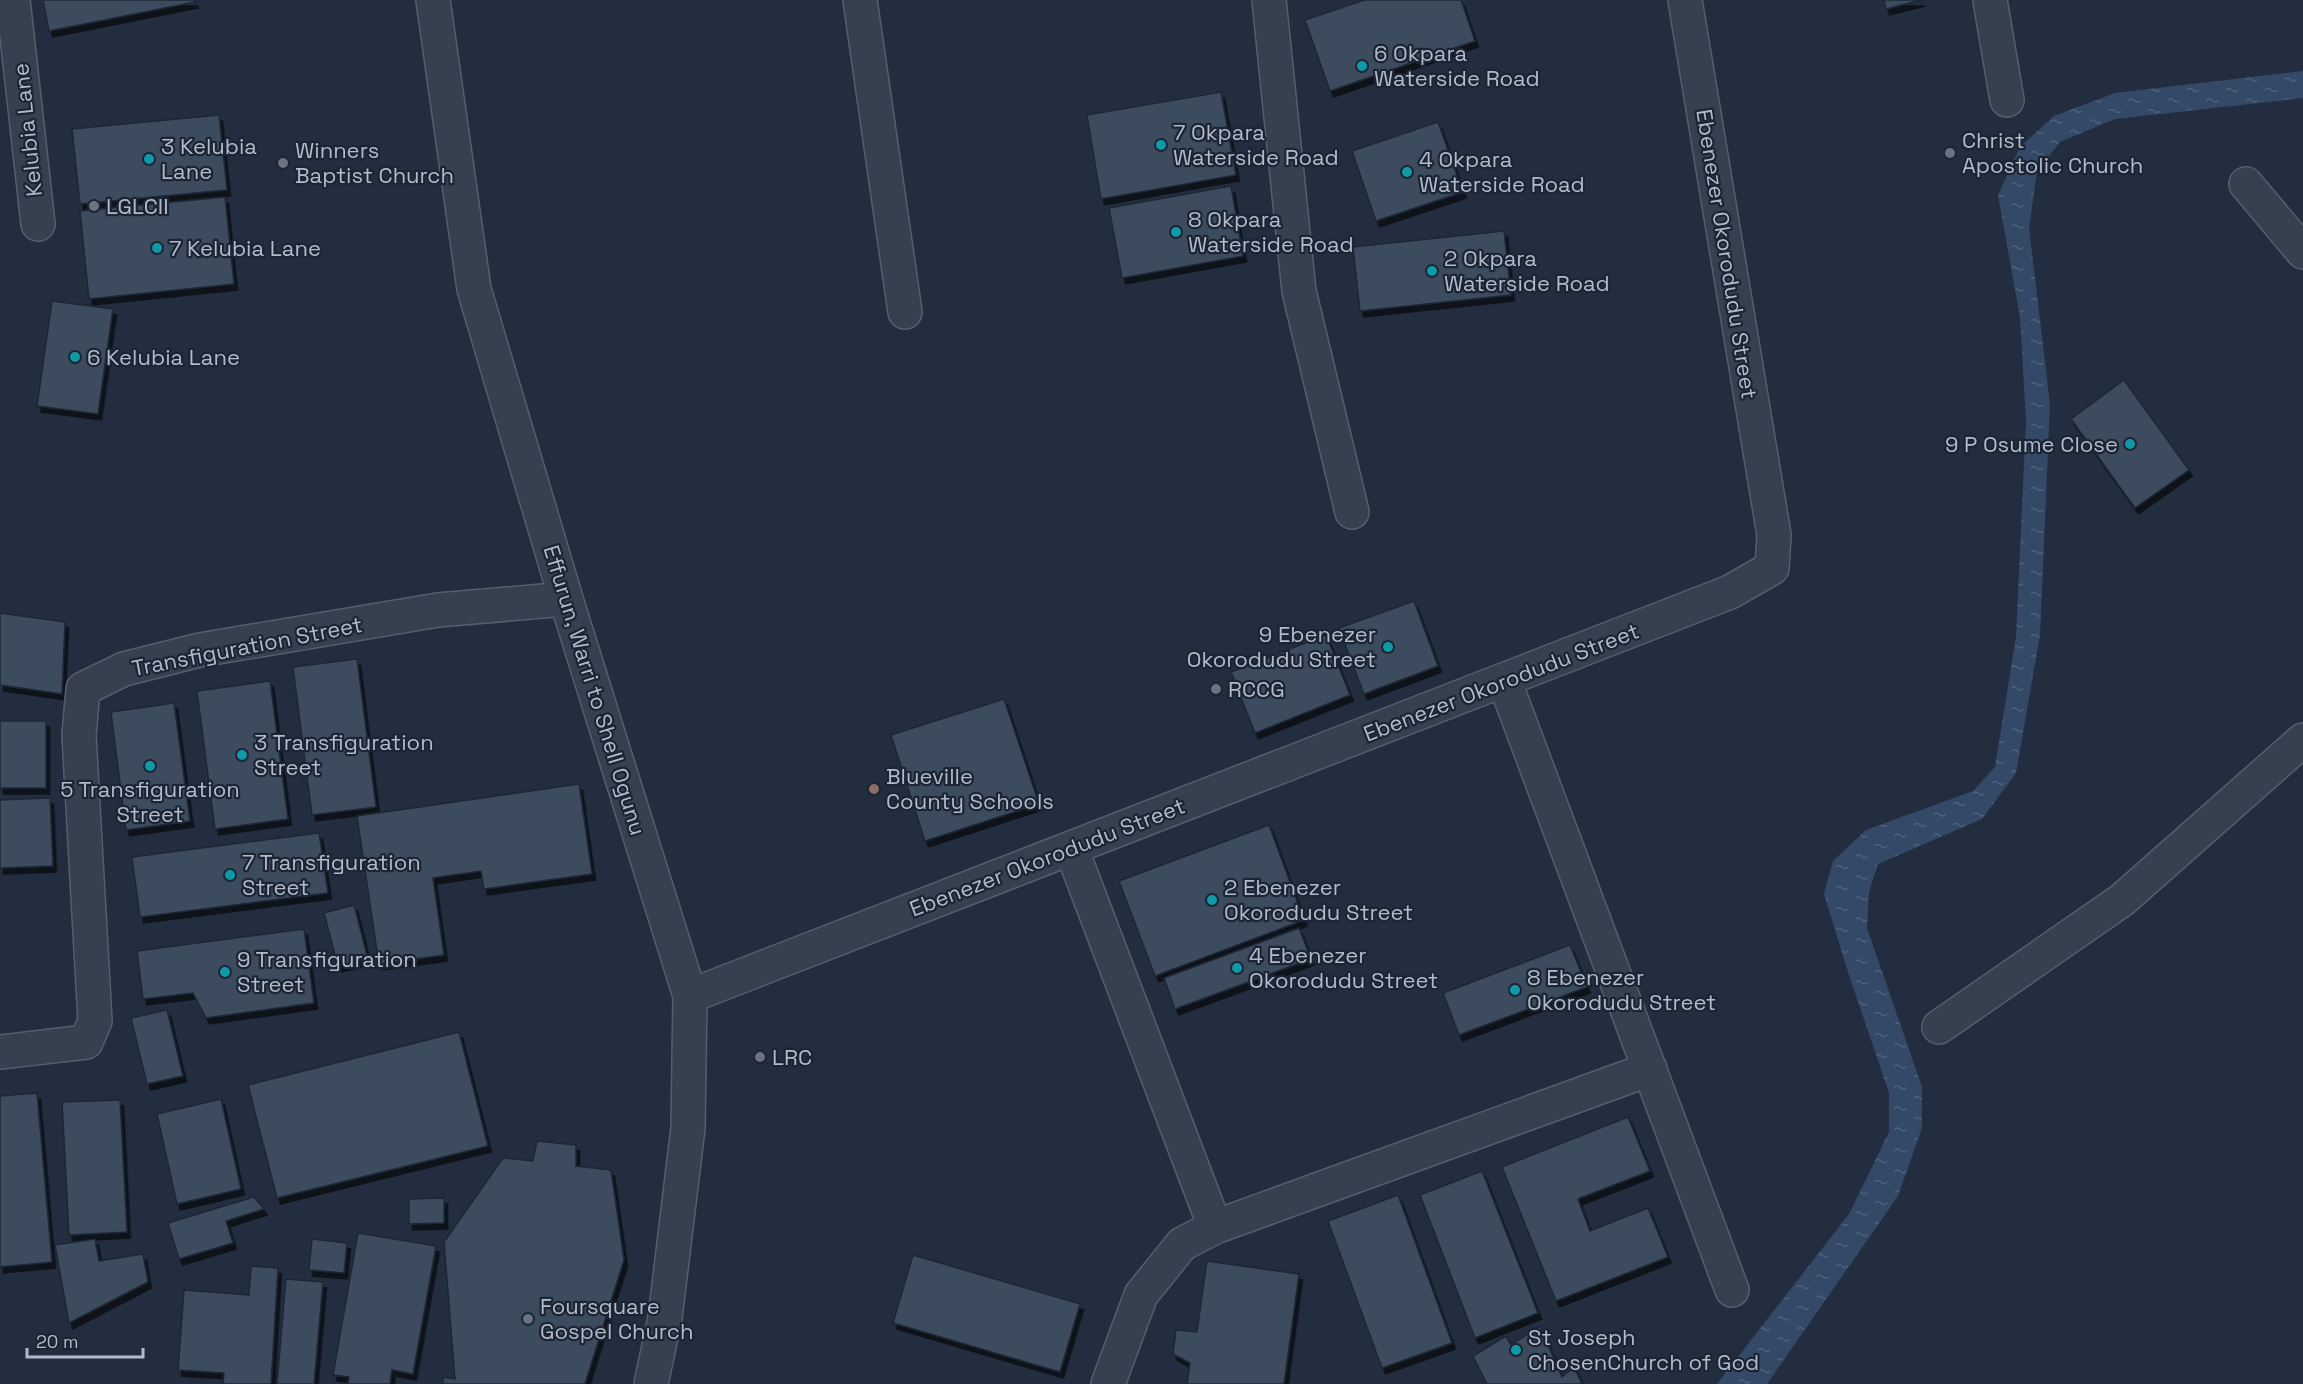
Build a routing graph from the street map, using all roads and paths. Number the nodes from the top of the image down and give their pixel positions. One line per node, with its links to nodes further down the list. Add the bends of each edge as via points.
1 (13, 0): 9 (street, Kelubia Lane)
2 (433, 0): 13 (street, Effurun, Warri to Shell Ogunu, via 474,289)
3 (860, 0): 11 (street)
4 (1269, 0): 12 (street, via 1299,291)
5 (1685, 0): 14 (street, Ebenezer Okorodudu Street, via 1774,535 1772,568 1730,592)
6 (1990, 0): 7 (street)
7 (2007, 100)
8 (2246, 184): 10 (street)
9 (38, 224)
10 (2303, 252)
11 (905, 312)
12 (1352, 512)
13 (566, 599): 17 (street, Effurun, Warri to Shell Ogunu); 19 (street, Transfiguration Street, via 438,610 200,650 124,669 83,689 79,735 95,1021 86,1042)
14 (1504, 680): 16 (street, Ebenezer Okorodudu Street); 20 (street)
15 (2303, 740): 18 (street, via 2122,900)
16 (1071, 848): 17 (street, Ebenezer Okorodudu Street); 21 (street)
17 (690, 996): 23 (street, Effurun, Warri to Shell Ogunu, via 688,1128 665,1318)
18 (1939, 1026)
19 (0, 1052)
20 (1650, 1070): 21 (street); 22 (street)
21 (1215, 1227): 24 (street, via 1182,1244 1141,1295)
22 (1732, 1290)
23 (651, 1384)
24 (1108, 1384)

